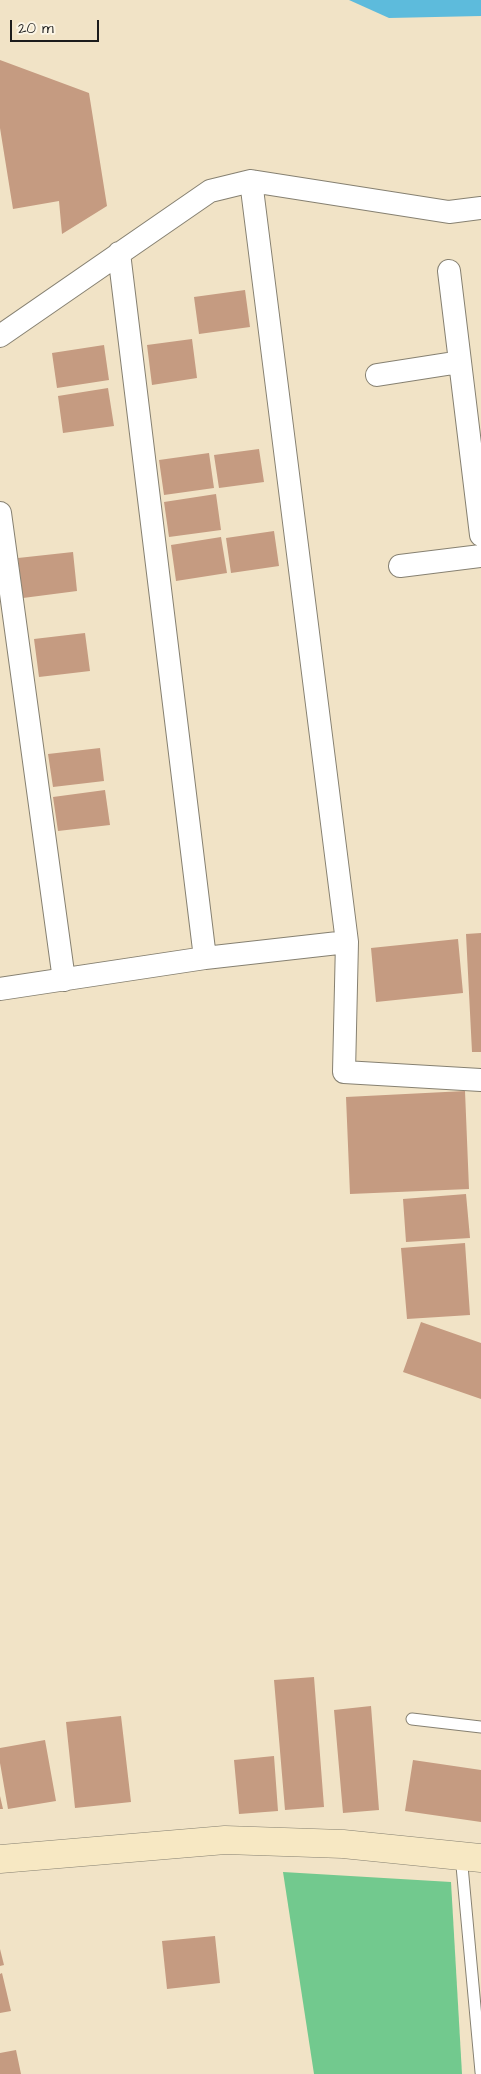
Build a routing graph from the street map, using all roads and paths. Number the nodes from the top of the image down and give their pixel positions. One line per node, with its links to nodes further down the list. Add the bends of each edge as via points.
1 (251, 181): 2 (street, via 449,212); 3 (street, via 210,191); 12 (street)
2 (481, 208)
3 (119, 253): 5 (street); 13 (street)
4 (449, 270): 6 (street)
5 (1, 330)
6 (460, 362): 7 (street); 9 (street)
7 (377, 375)
8 (0, 513): 14 (street)
9 (481, 535)
10 (481, 556): 11 (street)
11 (400, 566)
12 (347, 942): 13 (street); 16 (street, via 344,1072)
13 (204, 958): 14 (street)
14 (64, 980): 15 (street)
15 (0, 989)
16 (481, 1080)
17 (412, 1718): 18 (lane)
18 (481, 1727)
19 (471, 1857): 20 (street, via 343,1844 225,1840); 21 (lane)
20 (0, 1860)
21 (481, 2072)

